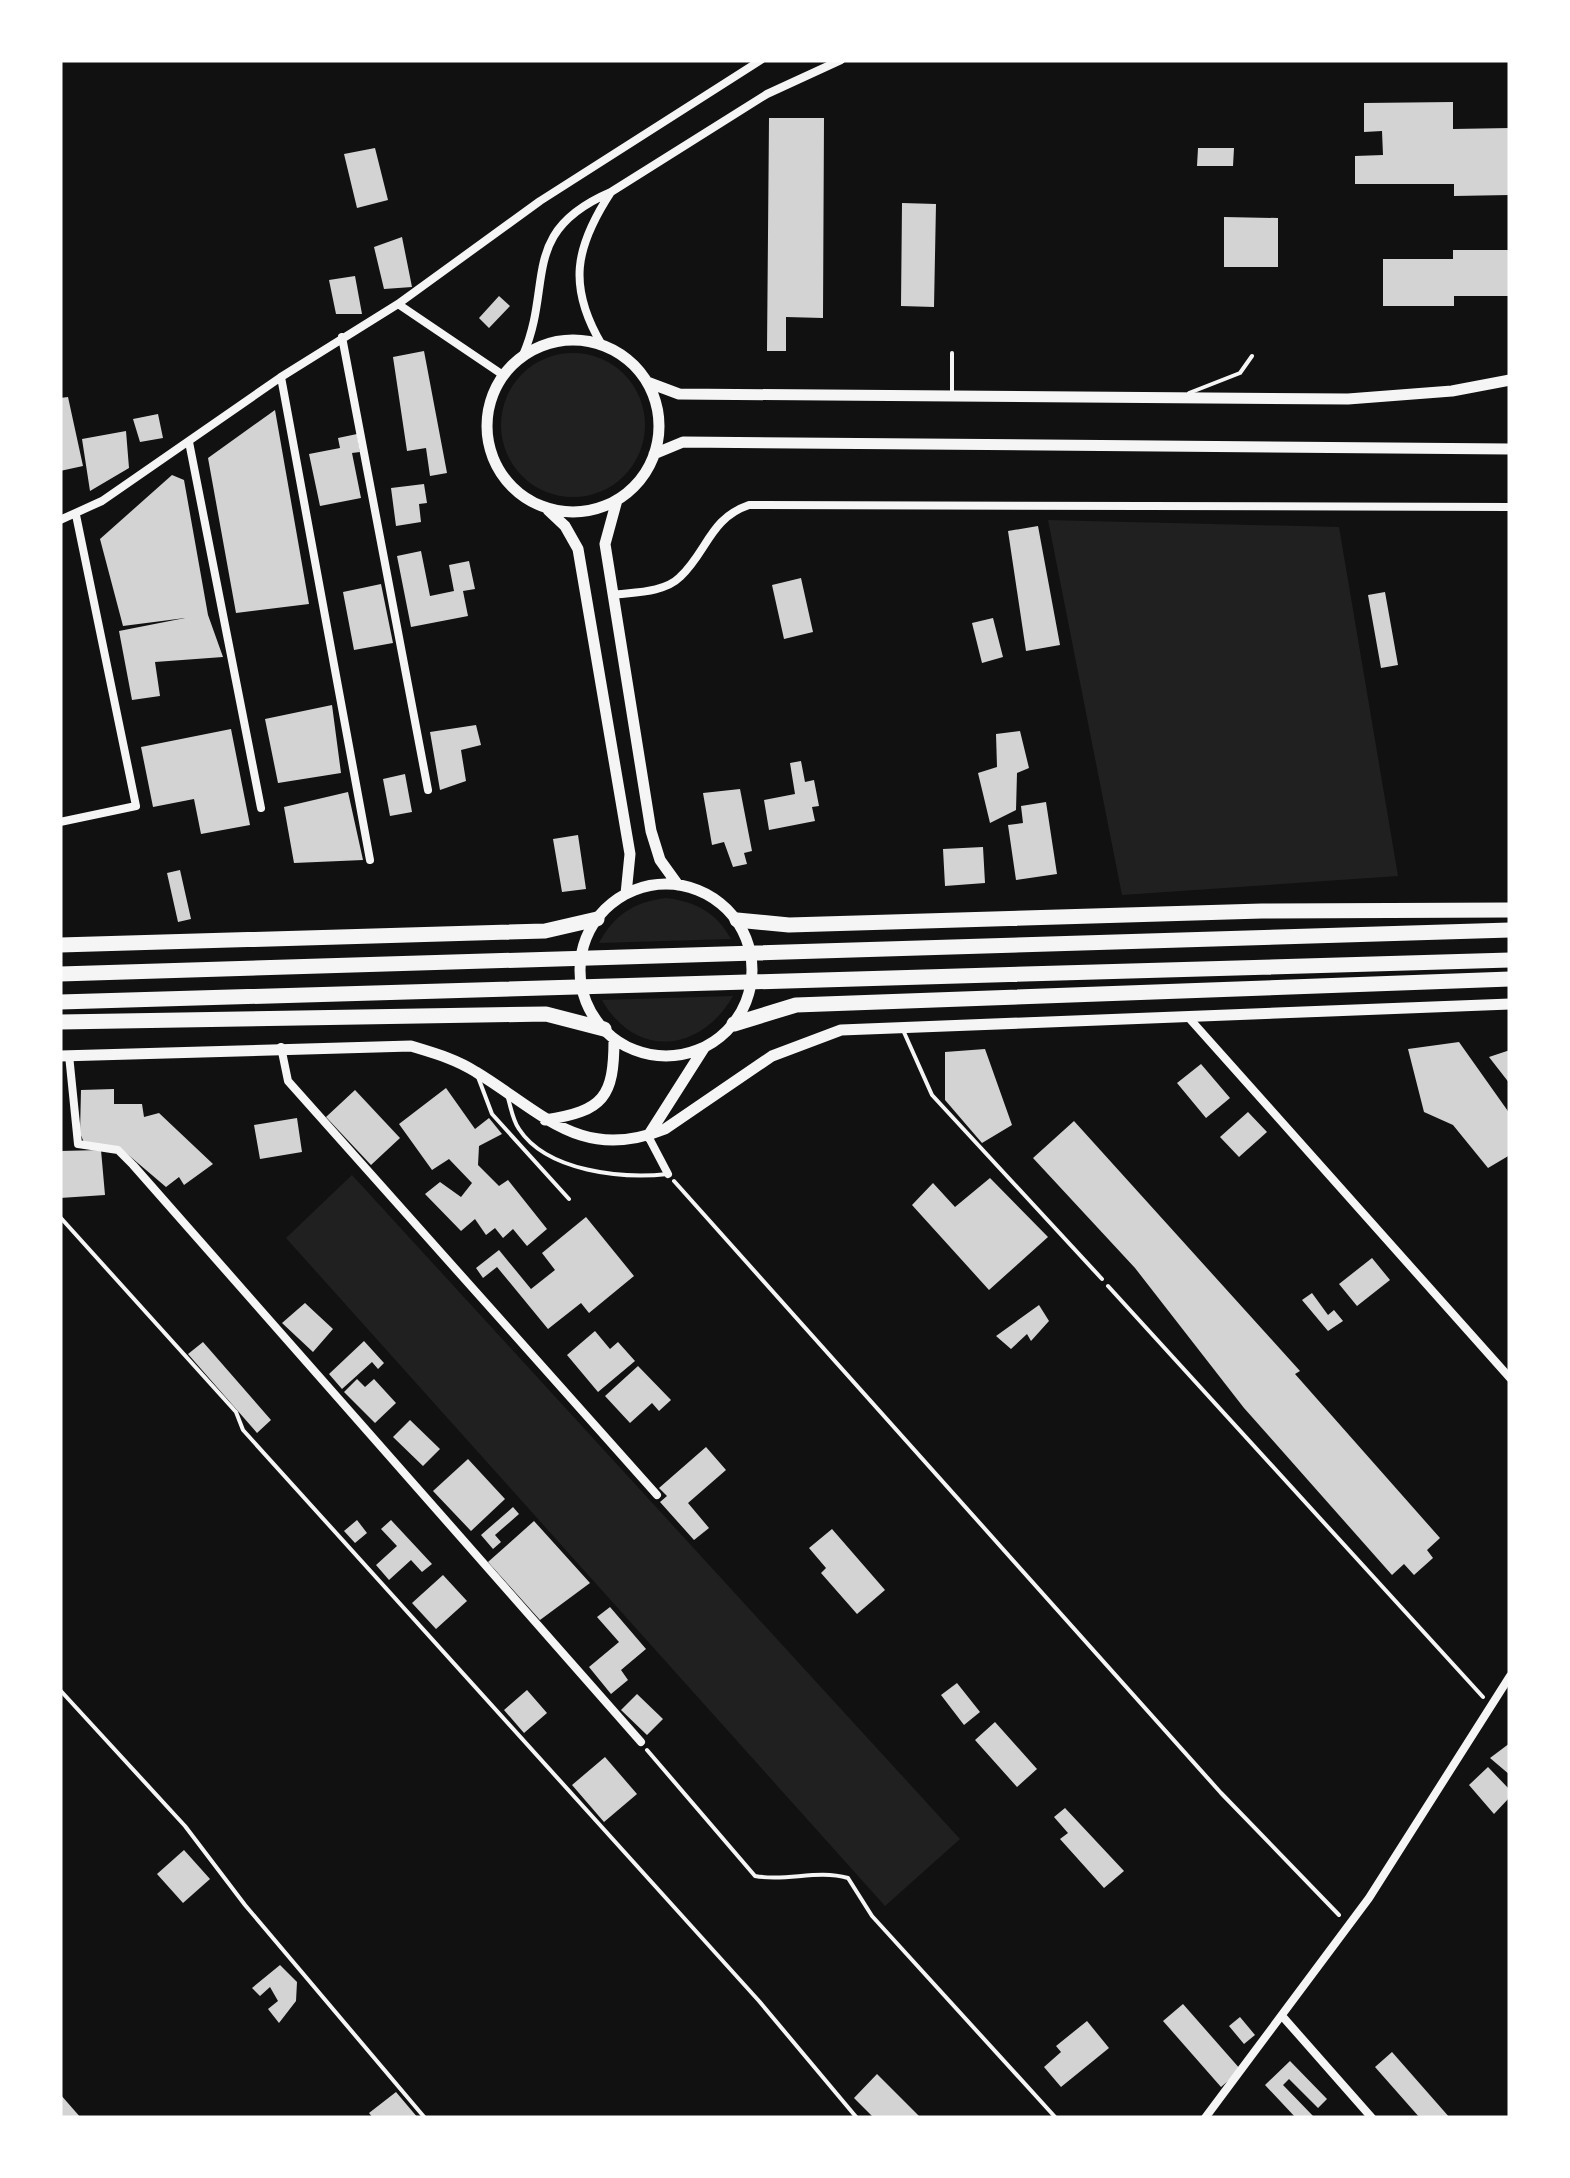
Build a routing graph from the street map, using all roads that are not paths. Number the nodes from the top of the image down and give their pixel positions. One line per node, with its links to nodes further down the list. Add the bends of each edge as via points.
1 (761, 60): 4 (street, via 540,201)
2 (841, 60): 3 (street, via 766,94)
3 (611, 192): 6 (street, via 580,253 582,304); 8 (street, via 584,204 544,252)
4 (398, 304): 5 (street); 10 (street)
5 (342, 337): 11 (street); 25 (street)
6 (602, 345): 8 (main road, via 561,342); 13 (main road)
7 (952, 352): 14 (lane)
8 (523, 355): 10 (main road)
9 (1252, 356): 15 (lane, via 1240,373)
10 (503, 375): 21 (main road, via 492,395 488,440 507,482)
11 (281, 377): 16 (street); 28 (street)
12 (1510, 380): 15 (main road, via 1392,398)
13 (647, 382): 14 (main road, via 679,394); 18 (main road, via 658,417)
14 (952, 396): 15 (main road)
15 (1176, 398)
16 (189, 442): 22 (street); 26 (street)
17 (1510, 448): 18 (main road, via 683,442)
18 (654, 454): 19 (main road, via 646,472)
19 (617, 500): 21 (main road, via 582,512); 24 (main road, via 605,544)
20 (1510, 506): 24 (street, via 749,505 708,533 669,585)
21 (545, 507): 30 (main road, via 578,549 630,854)
22 (76, 515): 23 (street); 27 (street, via 136,806)
23 (60, 520)
24 (612, 595): 29 (main road, via 652,830 660,860)
25 (428, 790)
26 (261, 808)
27 (60, 822)
28 (370, 860)
29 (678, 884): 30 (main road); 32 (main road, via 716,900)
30 (626, 894): 33 (main road)
31 (1510, 910): 32 (highway, via 790,925)
32 (737, 920): 43 (main road, via 748,942 752,981)
33 (592, 926): 35 (highway); 45 (main road, via 580,979 592,1014)
34 (1510, 930): 37 (highway)
35 (60, 945)
36 (1510, 960): 39 (highway)
37 (60, 974)
38 (1510, 978): 43 (highway, via 796,1004)
39 (60, 1002)
40 (1510, 1004): 41 (main road)
41 (1186, 1014): 44 (main road); 57 (street)
42 (60, 1022): 45 (highway, via 546,1014)
43 (734, 1024): 47 (main road)
44 (901, 1025): 52 (main road, via 811,1038 746,1070 694,1112); 56 (lane, via 932,1095)
45 (609, 1034): 47 (main road, via 641,1053); 51 (main road, via 609,1090 596,1106)
46 (281, 1047): 48 (main road); 49 (main road, via 411,1046); 58 (street, via 288,1081)
47 (704, 1048): 52 (main road)
48 (64, 1056): 60 (street, via 78,1144 118,1150 133,1165)
49 (476, 1072): 50 (main road); 54 (lane, via 492,1114)
50 (506, 1094): 51 (main road); 53 (lane, via 519,1129 568,1164)
51 (544, 1120): 52 (main road, via 599,1141)
52 (648, 1136): 53 (street)
53 (668, 1174)
54 (569, 1199)
55 (60, 1217): 63 (lane)
56 (1102, 1279)
57 (1510, 1378)
58 (657, 1495)
59 (1510, 1676): 61 (street, via 1350,1926)
60 (641, 1742)
61 (1283, 2017): 62 (street); 64 (street)
62 (1211, 2116)
63 (857, 2118)
64 (1372, 2118)

